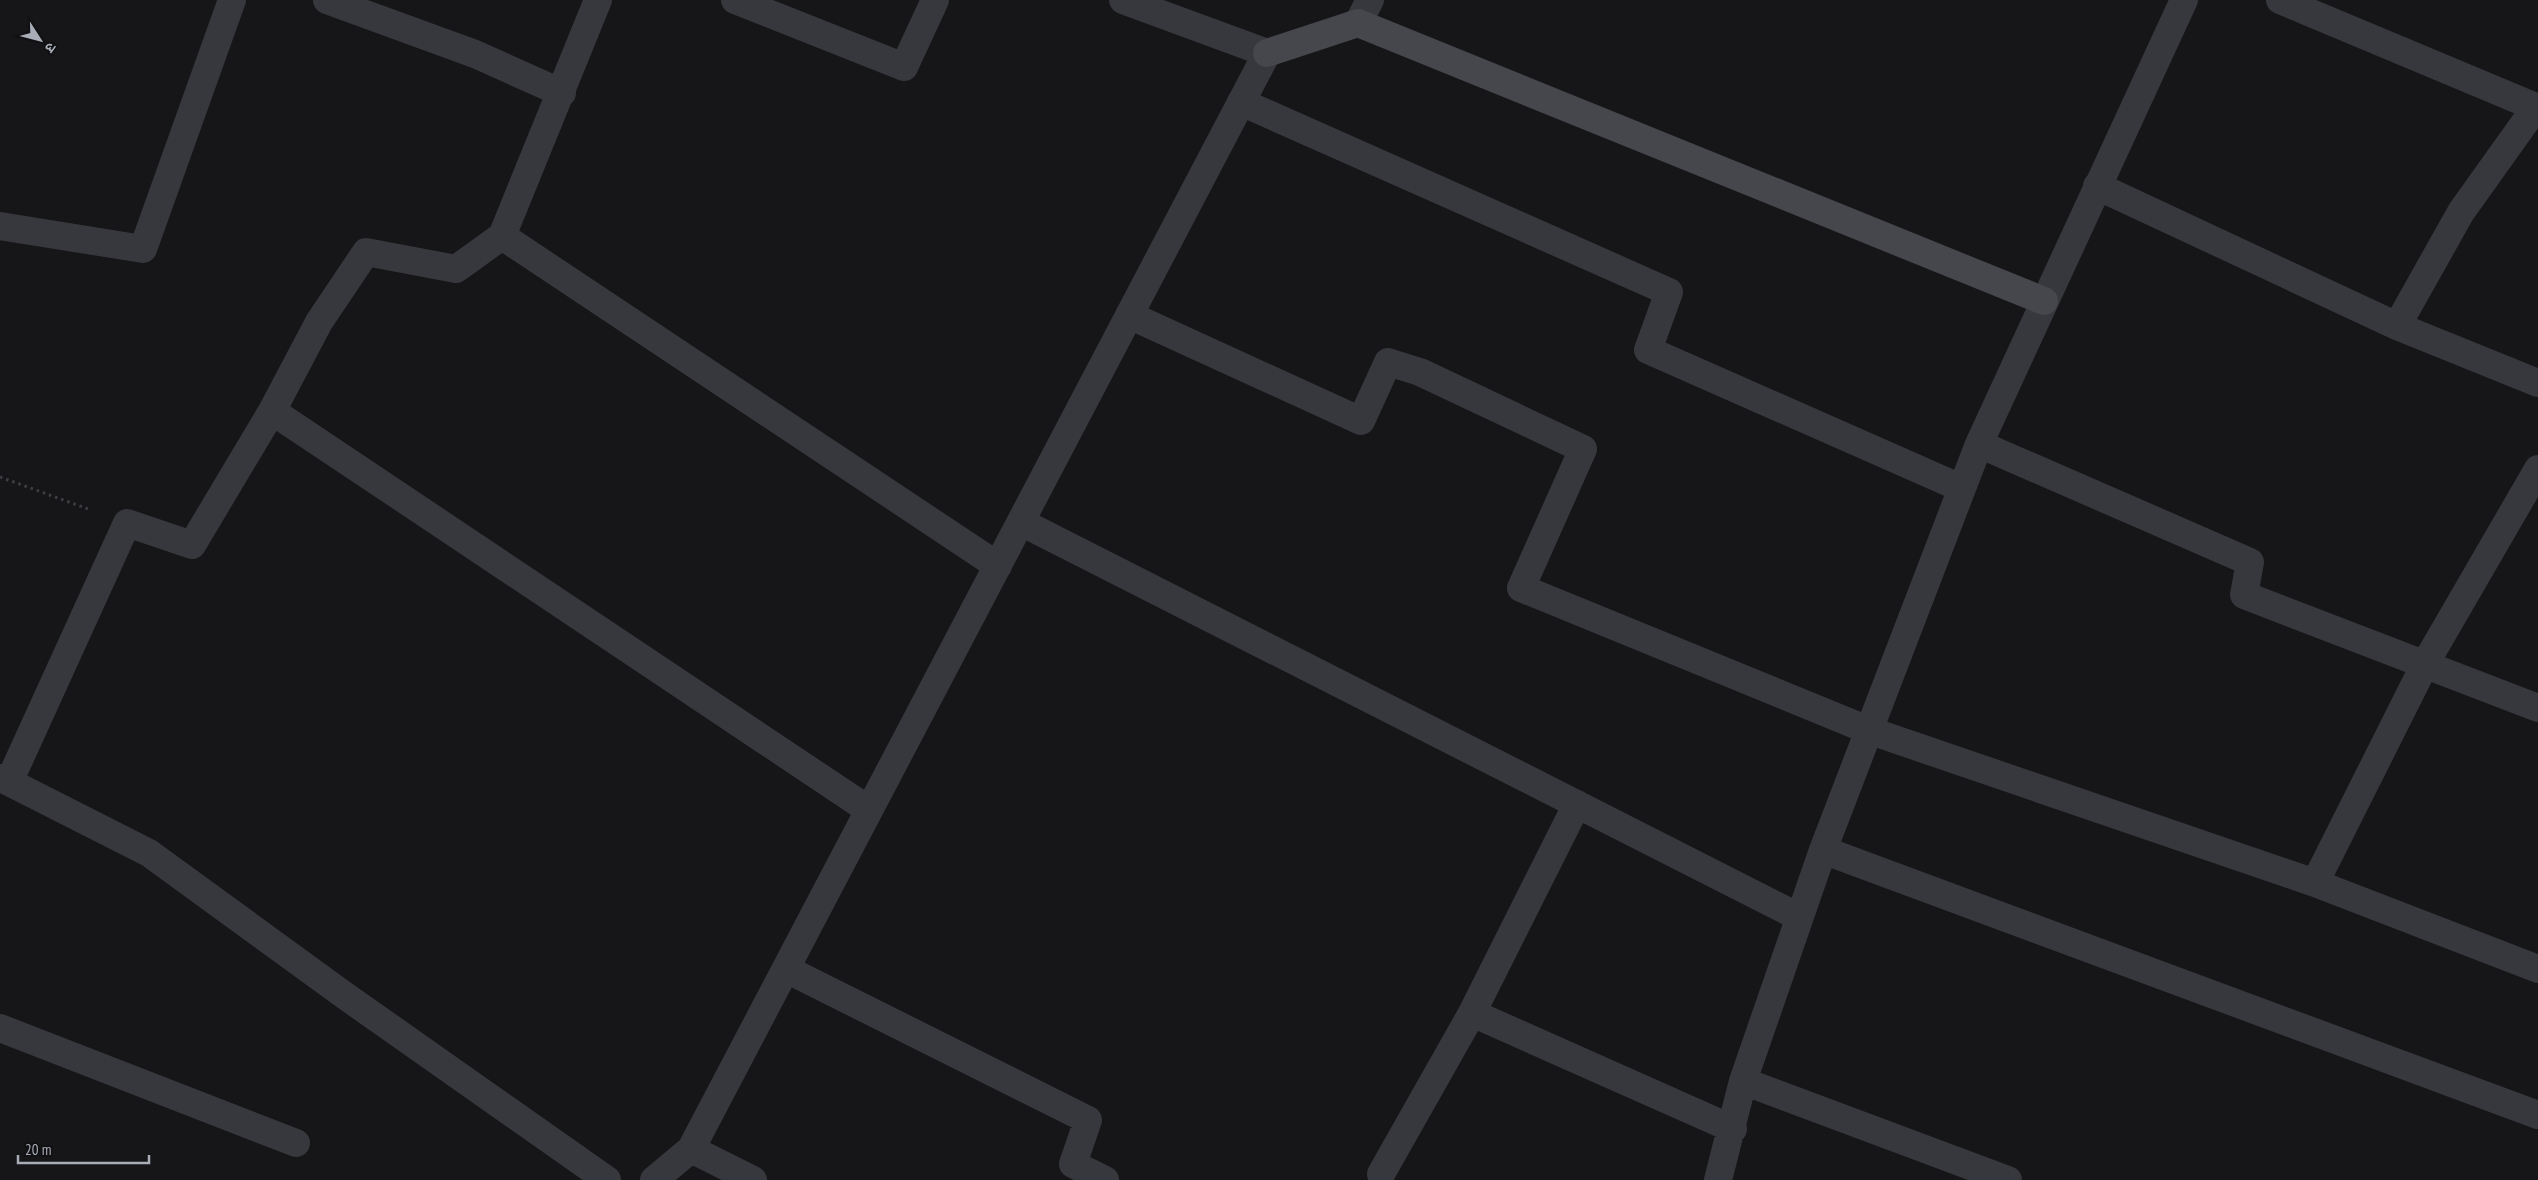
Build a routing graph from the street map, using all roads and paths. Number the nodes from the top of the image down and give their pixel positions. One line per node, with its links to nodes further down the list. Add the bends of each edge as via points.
1 (232, 0): 15 (street, via 143,249)
2 (327, 0): 11 (street, via 475,54)
3 (598, 0): 11 (street)
4 (735, 0): 5 (street, via 904,67)
5 (935, 0)
6 (1123, 0): 10 (street)
7 (2184, 0): 14 (street)
8 (2280, 0): 13 (street)
9 (1364, 12): 10 (street); 17 (street)
10 (1267, 53): 12 (street)
11 (562, 93): 16 (street)
12 (1241, 102): 18 (street); 25 (street, via 1669,292 1648,350)
13 (2537, 107): 19 (street, via 2461,212)
14 (2097, 186): 17 (street); 19 (street)
15 (0, 226)
16 (502, 236): 21 (street, via 456,269 366,252 319,322); 28 (street)
17 (2044, 301): 22 (street)
18 (1129, 315): 26 (street); 31 (street, via 1361,421 1388,362 1420,372 1583,449 1520,588)
19 (2397, 326): 20 (street)
20 (2538, 383)
21 (272, 411): 27 (street, via 192,545); 34 (street)
22 (1978, 444): 25 (street); 29 (street, via 2250,562 2244,595)
23 (2538, 469): 29 (street)
24 (0, 477): 27 (path)
25 (1962, 488): 31 (street)
26 (1021, 522): 28 (street); 33 (street)
27 (127, 523): 32 (street)
28 (998, 566): 34 (street)
29 (2425, 664): 30 (street); 36 (street)
30 (2538, 708)
31 (1868, 730): 35 (street); 36 (street)
32 (5, 780): 48 (street, via 149,853)
33 (1577, 804): 37 (street); 40 (street)
34 (869, 810): 38 (street)
35 (1823, 850): 37 (street); 43 (street)
36 (2314, 883): 39 (street)
37 (1799, 917): 42 (street)
38 (786, 969): 46 (street); 51 (street, via 1088,1120 1073,1164)
39 (2538, 969)
40 (1472, 1013): 44 (street); 47 (street)
41 (0, 1028): 45 (street)
42 (1743, 1081): 44 (street); 53 (street)
43 (2538, 1115)
44 (1733, 1129): 52 (street)
45 (296, 1144)
46 (691, 1149): 49 (street); 50 (street)
47 (1381, 1174)
48 (607, 1180)
49 (654, 1180)
50 (754, 1180)
51 (1105, 1180)
52 (1718, 1180)
53 (2008, 1180)

